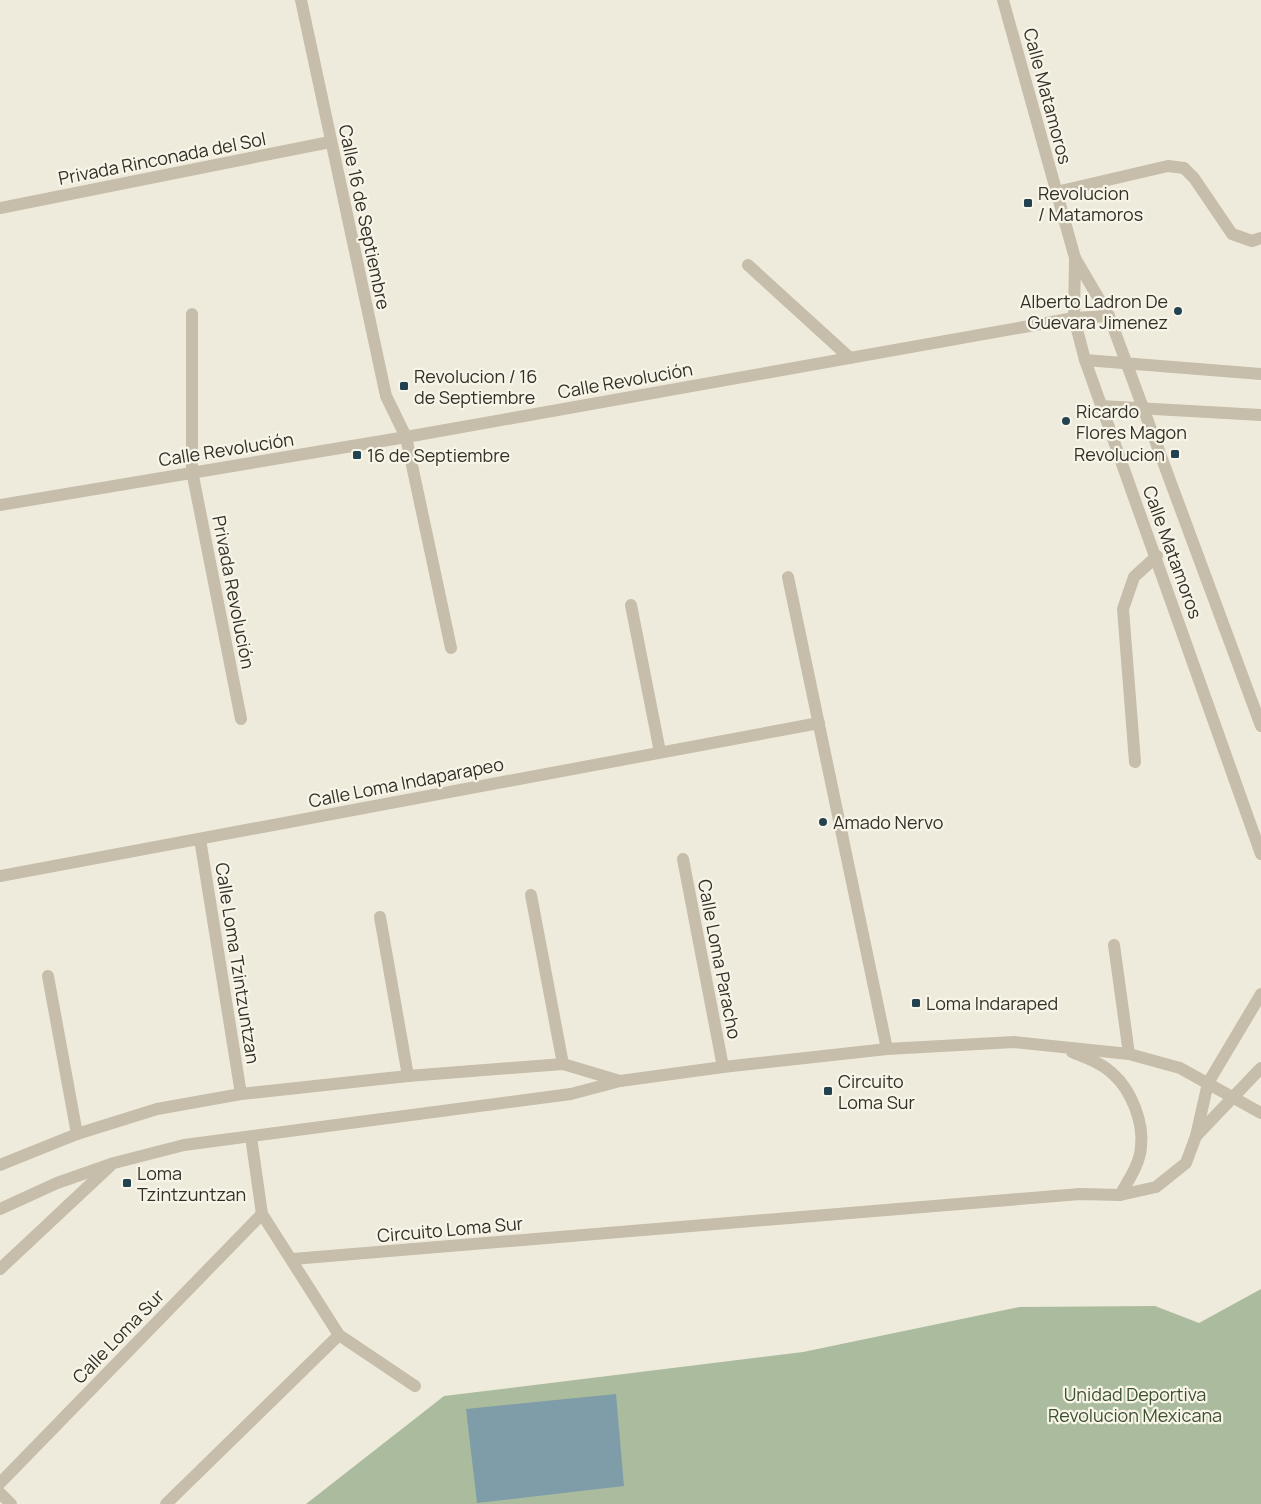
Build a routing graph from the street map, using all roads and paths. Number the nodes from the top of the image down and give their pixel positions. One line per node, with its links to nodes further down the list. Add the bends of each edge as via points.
1 (302, 0): 3 (street, Calle 16 de Septiembre)
2 (1004, 0): 4 (street, Calle Matamoros)
3 (330, 142): 5 (street, Privada Rinconada del Sol); 19 (street, Calle 16 de Septiembre, via 386,396)
4 (1056, 192): 6 (street, via 1168,166 1184,168 1232,234 1252,241); 7 (street, Calle Matamoros)
5 (0, 208)
6 (1261, 238)
7 (1075, 258): 10 (street, Calle Matamoros); 11 (street, Calle Matamoros)
8 (748, 265): 12 (street)
9 (192, 314): 20 (street, Privada Revolución)
10 (1109, 316): 11 (street, Calle Revolución); 14 (street, Calle Matamoros)
11 (1074, 318): 12 (street, Calle Revolución); 13 (street, Calle Matamoros)
12 (850, 358): 19 (street, Calle Revolución)
13 (1085, 360): 14 (street); 16 (street, Calle Matamoros)
14 (1127, 363): 15 (street); 17 (street, Calle Matamoros)
15 (1261, 374)
16 (1101, 406): 17 (street); 22 (street, Calle Matamoros)
17 (1143, 406): 18 (street); 28 (street, Calle Matamoros)
18 (1261, 415)
19 (406, 437): 20 (street, Calle Revolución); 25 (street, Calle 16 de Septiembre)
20 (192, 471): 21 (street, Calle Revolución); 26 (street, Privada Revolución)
21 (0, 505)
22 (1157, 556): 30 (street, via 1134,577 1123,609); 32 (street, Calle Matamoros)
23 (788, 577): 27 (street)
24 (630, 605): 29 (street)
25 (450, 648)
26 (241, 719)
27 (819, 722): 29 (street, Calle Loma Indaparapeo); 41 (street)
28 (1261, 726)
29 (660, 752): 31 (street, Calle Loma Indaparapeo)
30 (1135, 762)
31 (200, 839): 34 (street, Calle Loma Indaparapeo); 49 (street, Calle Loma Tzintzuntzan)
32 (1261, 854)
33 (683, 858): 44 (street, Calle Loma Paracho)
34 (0, 876)
35 (531, 895): 43 (street)
36 (380, 917): 46 (street)
37 (1114, 945): 42 (street)
38 (48, 976): 52 (street)
39 (1261, 994): 48 (street)
40 (1014, 1042): 41 (street); 42 (street); 57 (street, via 1065,1050 1092,1060 1113,1074 1130,1097 1138,1121 1141,1147 1136,1166)
41 (888, 1049): 44 (street)
42 (1129, 1054): 48 (street, via 1180,1068)
43 (564, 1064): 46 (street); 47 (street)
44 (723, 1067): 47 (street)
45 (1261, 1068): 50 (street)
46 (408, 1076): 49 (street)
47 (620, 1081): 54 (street, via 571,1094)
48 (1208, 1083): 50 (street); 53 (street, Circuito Loma Sur)
49 (241, 1094): 52 (street, via 158,1109)
50 (1235, 1097): 51 (street); 53 (street, Circuito Loma Sur)
51 (1261, 1113)
52 (77, 1134): 56 (street)
53 (1196, 1136): 57 (street, Circuito Loma Sur, via 1186,1163 1156,1187)
54 (251, 1137): 55 (street, via 184,1145); 59 (street)
55 (114, 1163): 58 (street, via 57,1183); 61 (street)
56 (0, 1165)
57 (1120, 1195): 60 (street, Circuito Loma Sur, via 1080,1194)
58 (0, 1209)
59 (262, 1214): 60 (street); 64 (street, Calle Loma Sur)
60 (292, 1259): 62 (street)
61 (0, 1269)
62 (339, 1335): 63 (street); 67 (street)
63 (416, 1386)
64 (0, 1483)
65 (0, 1493): 66 (street)
66 (10, 1504)
67 (166, 1504)

